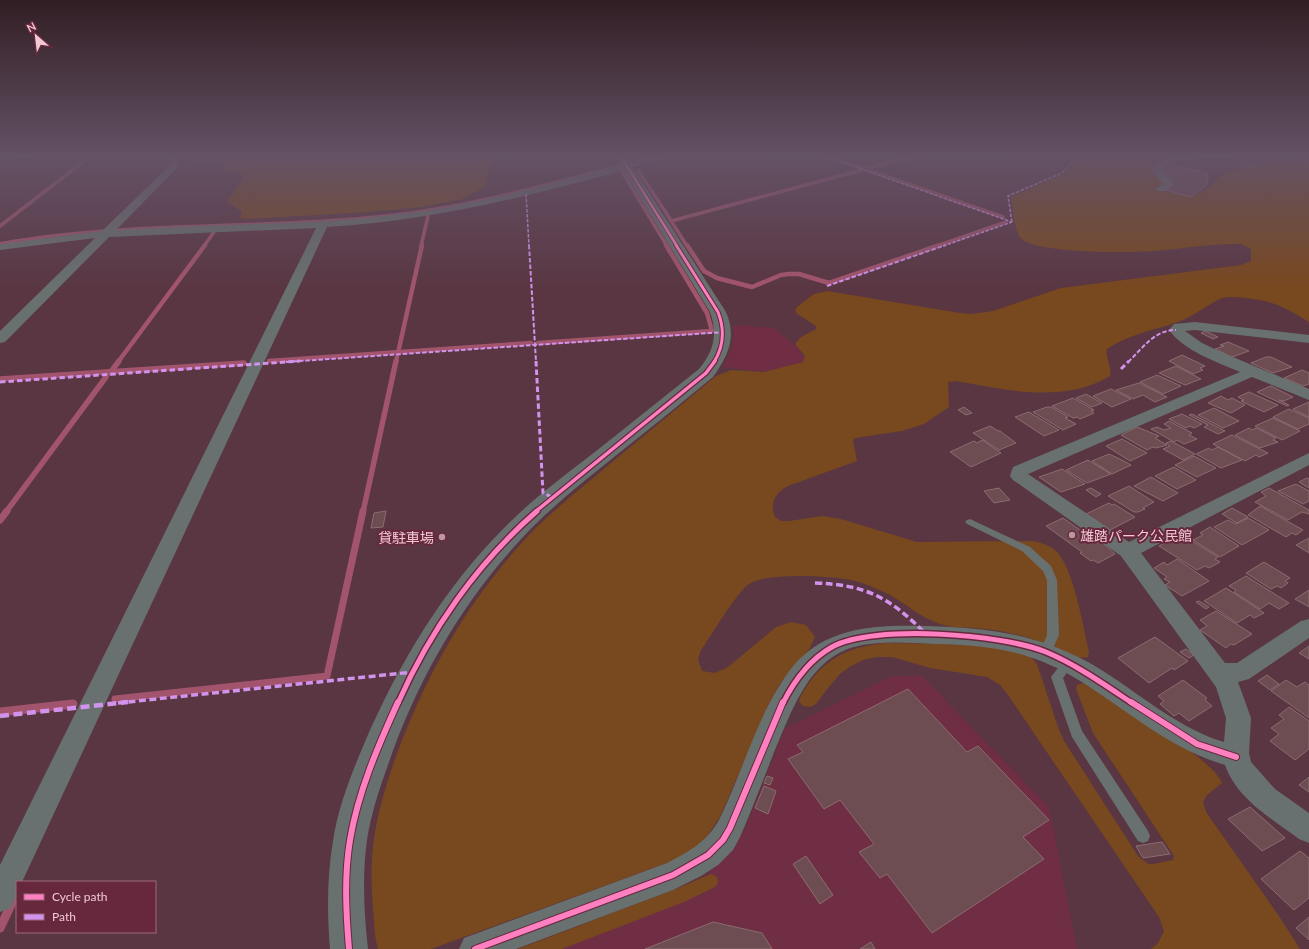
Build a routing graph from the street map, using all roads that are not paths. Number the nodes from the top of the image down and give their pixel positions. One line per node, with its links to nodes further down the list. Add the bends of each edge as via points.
1 (140, 199): 5 (street)
2 (506, 199): 4 (street, via 462,209 388,219)
3 (647, 199): 21 (street, via 718,312 724,332 721,348 706,373 543,504 516,530 462,592 437,630 387,726 353,824 347,866)
4 (323, 224): 5 (street); 20 (street)
5 (107, 232): 6 (street); 7 (street)
6 (0, 247)
7 (0, 338)
8 (1309, 339): 9 (street, via 1186,325 1176,330 1184,338)
9 (1252, 372): 10 (street); 13 (street, via 1019,471 1019,476)
10 (1309, 396)
11 (1309, 458): 13 (street)
12 (970, 522): 15 (lane, via 1026,549 1047,569 1052,580 1053,635)
13 (1128, 551): 16 (street)
14 (1309, 627): 16 (street, via 1241,672)
15 (1057, 657): 17 (street, via 1193,742); 19 (lane, via 1056,677 1076,733); 22 (street, via 1013,642 965,635 885,634 848,640 831,647 817,657 790,690 779,710 732,823 718,845 698,863 673,875)
16 (1220, 673): 17 (street, via 1226,682 1239,723)
17 (1236, 757): 18 (street, via 1244,774 1260,791)
18 (1309, 830)
19 (1143, 836)
20 (0, 897)
21 (349, 949)
22 (475, 949)

